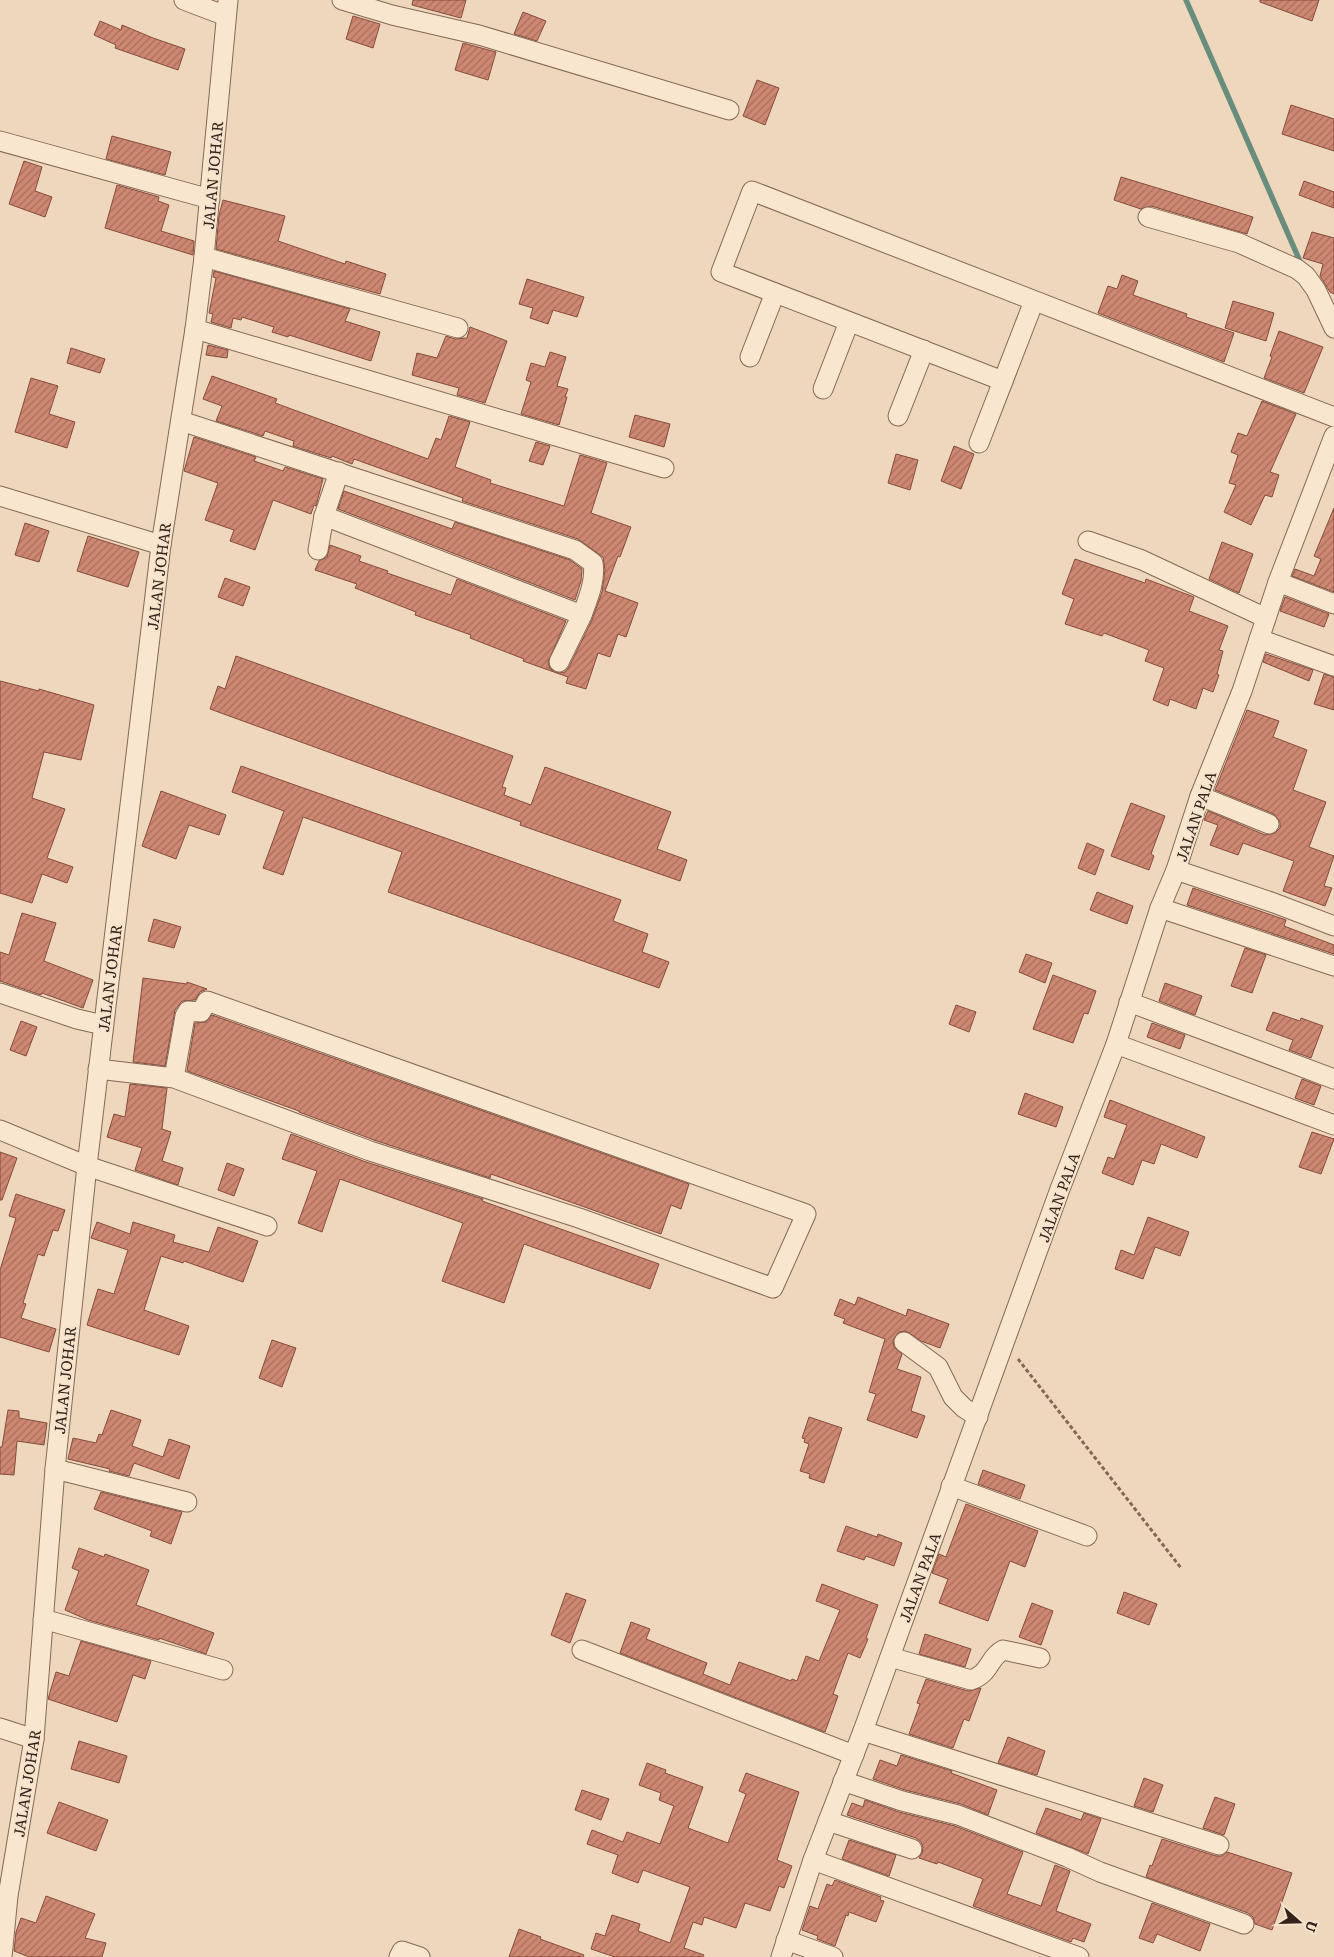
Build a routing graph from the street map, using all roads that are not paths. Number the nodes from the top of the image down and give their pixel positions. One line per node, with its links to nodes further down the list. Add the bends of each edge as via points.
1 (184, 0): 3 (street)
2 (342, 0): 4 (street, via 392,16 479,35)
3 (227, 8): 6 (street, JALAN JOHAR)
4 (729, 110)
5 (0, 142): 6 (street)
6 (210, 199): 8 (street, JALAN JOHAR)
7 (1148, 217): 13 (street, via 1239,243 1297,268 1316,290)
8 (204, 257): 12 (street); 14 (street, JALAN JOHAR)
9 (775, 293): 10 (street, via 721,272 752,191); 11 (street); 16 (street)
10 (1034, 301): 17 (street); 20 (street)
11 (849, 322): 15 (street); 18 (street)
12 (458, 328)
13 (1334, 328)
14 (195, 329): 21 (street, JALAN JOHAR); 24 (street)
15 (924, 350): 17 (street); 19 (street)
16 (750, 357)
17 (1003, 381): 23 (street)
18 (823, 389)
19 (898, 416)
20 (1334, 417)
21 (181, 421): 25 (street); 29 (street, JALAN JOHAR)
22 (1334, 436): 31 (street, JALAN PALA)
23 (979, 443)
24 (664, 468)
25 (339, 472): 27 (street); 33 (street, via 575,550 590,559 594,568)
26 (0, 496): 29 (street)
27 (324, 516): 30 (street); 33 (street)
28 (1088, 541): 34 (street, via 1142,560)
29 (160, 545): 46 (street, JALAN JOHAR)
30 (318, 550)
31 (1278, 582): 32 (street); 34 (street, JALAN PALA)
32 (1334, 604)
33 (582, 615): 36 (street)
34 (1266, 618): 35 (street, JALAN PALA)
35 (1259, 639): 37 (street); 38 (street, JALAN PALA)
36 (559, 662)
37 (1334, 666)
38 (1200, 796): 39 (street); 40 (street, JALAN PALA)
39 (1269, 824)
40 (1176, 870): 41 (street, JALAN PALA); 42 (street)
41 (1160, 908): 43 (street); 45 (street, JALAN PALA)
42 (1334, 926)
43 (1334, 966)
44 (0, 994): 46 (street)
45 (1129, 1002): 47 (street, JALAN PALA); 50 (street)
46 (104, 1026): 48 (street, JALAN JOHAR)
47 (1116, 1044): 51 (street); 56 (street, JALAN PALA)
48 (98, 1069): 49 (street); 53 (street, JALAN JOHAR)
49 (174, 1078): 49 (street, via 577,1224 773,1288 806,1214 207,1001 201,1012 188,1011 185,1016)
50 (1334, 1080)
51 (1334, 1125)
52 (0, 1130): 53 (street)
53 (87, 1166): 54 (street); 57 (street, JALAN JOHAR)
54 (267, 1226)
55 (904, 1342): 56 (street, via 938,1368 953,1397)
56 (978, 1417): 58 (street, JALAN PALA)
57 (55, 1468): 59 (street); 61 (street, JALAN JOHAR)
58 (951, 1486): 60 (street); 63 (street, JALAN PALA)
59 (187, 1502)
60 (1087, 1536)
61 (43, 1619): 65 (street); 68 (street, JALAN JOHAR)
62 (582, 1650): 69 (street)
63 (890, 1657): 64 (street, via 971,1680 980,1677 1003,1650); 67 (street, JALAN PALA)
64 (1040, 1658)
65 (222, 1670)
66 (0, 1728): 68 (street)
67 (863, 1731): 69 (street, JALAN PALA); 72 (street)
68 (34, 1739): 75 (street, JALAN JOHAR)
69 (854, 1755): 70 (street, JALAN PALA)
70 (843, 1781): 71 (street, JALAN PALA); 76 (street, via 958,1815 1100,1872)
71 (828, 1821): 73 (street); 74 (street, JALAN PALA)
72 (1219, 1844)
73 (912, 1848)
74 (813, 1860): 77 (street, JALAN PALA); 82 (street)
75 (4, 1894): 78 (street, JALAN JOHAR)
76 (1244, 1924)
77 (783, 1948): 81 (street)
78 (2, 1957)
79 (398, 1957): 80 (street, via 402,1951)
80 (420, 1957)
81 (833, 1957)
82 (1079, 1957)

